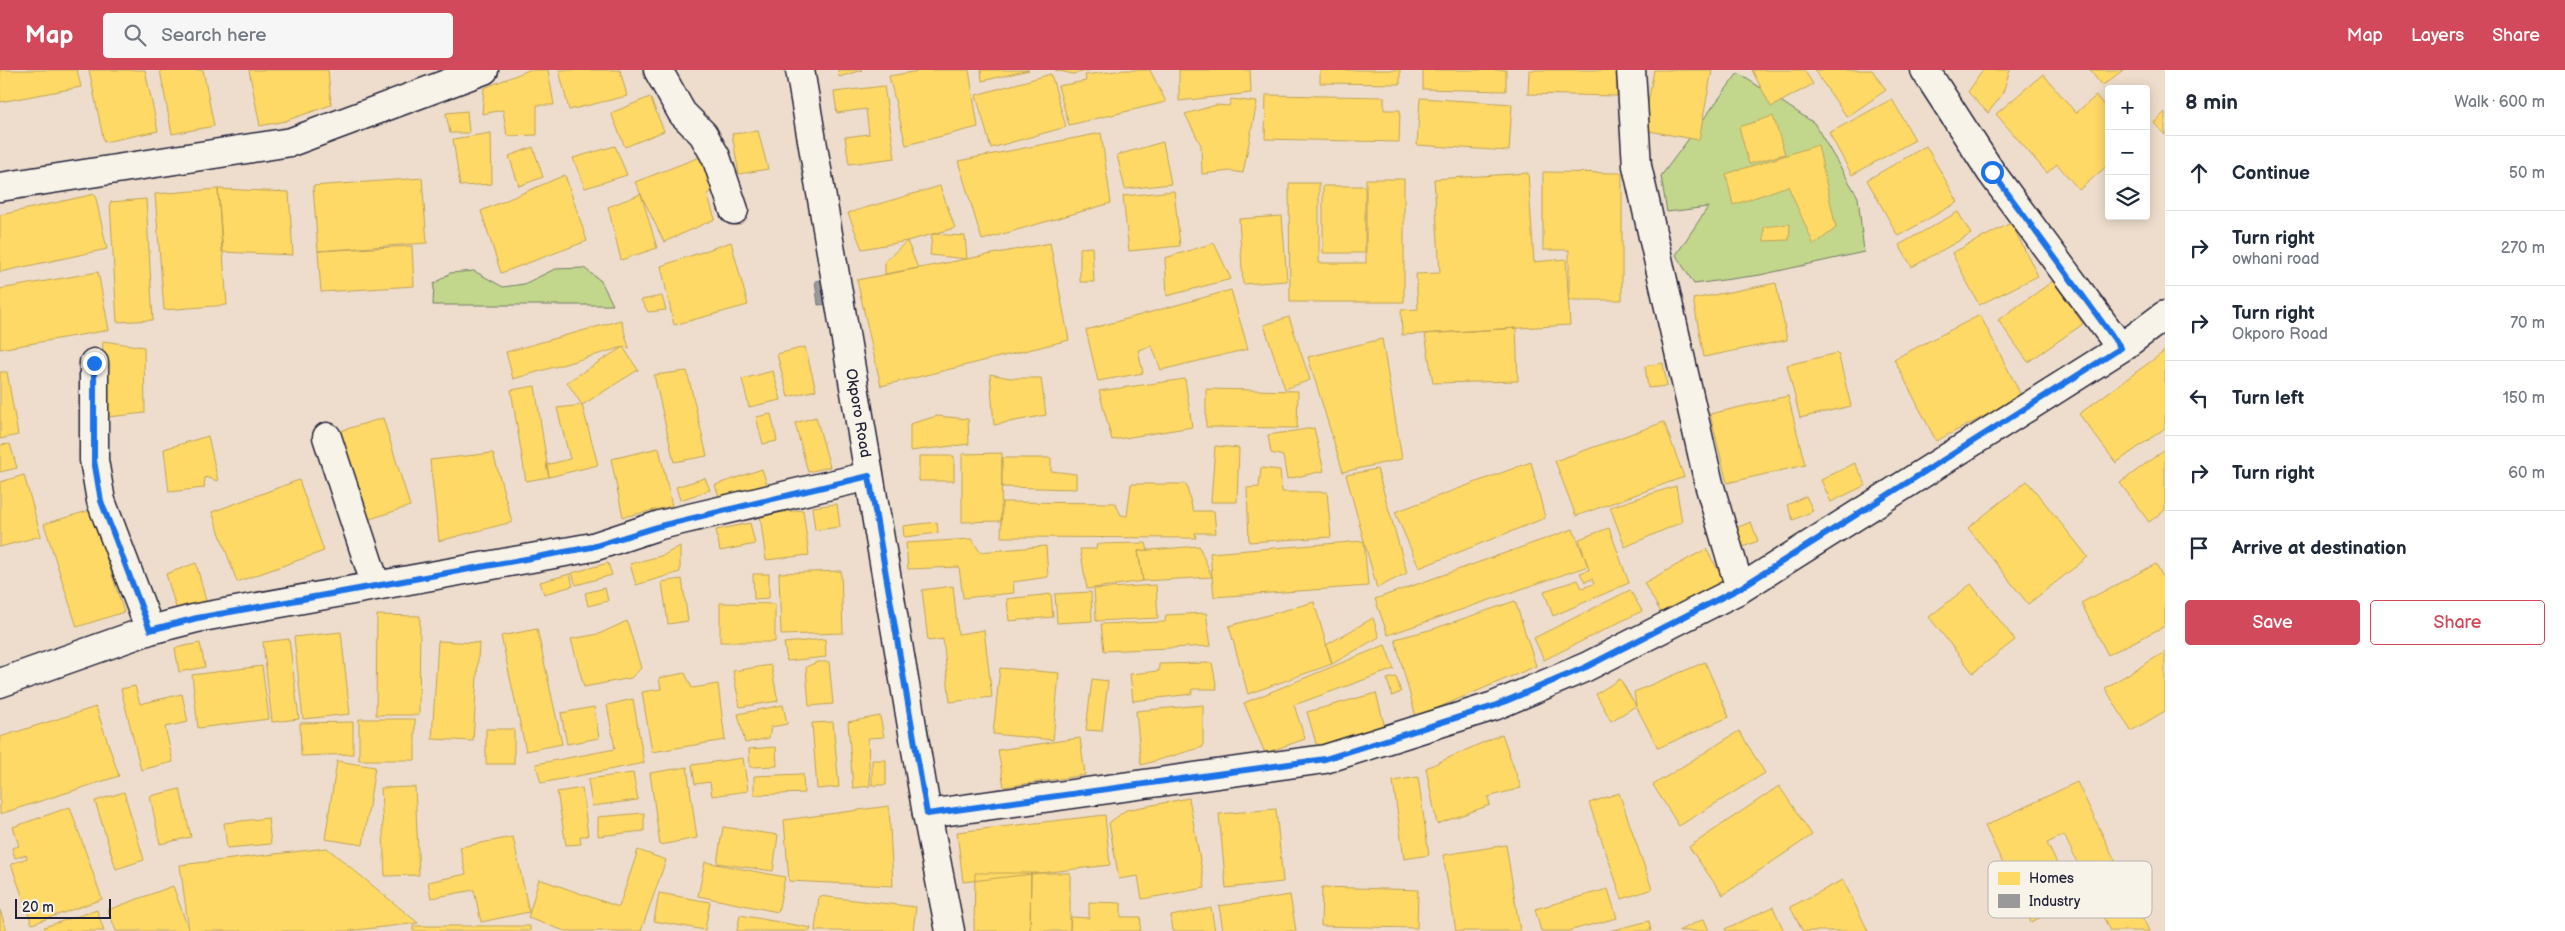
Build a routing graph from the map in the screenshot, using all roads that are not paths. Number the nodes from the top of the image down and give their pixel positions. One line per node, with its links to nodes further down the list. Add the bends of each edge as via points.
1 (484, 70): 6 (street, via 291,142)
2 (658, 70): 7 (street, via 682,112 712,149)
3 (800, 70): 12 (street, Okporo Road)
4 (1631, 70): 14 (street, via 1637,166 1709,484)
5 (1925, 70): 9 (street, via 1992,172)
6 (0, 187)
7 (734, 210)
8 (2165, 315): 9 (street)
9 (2121, 348): 14 (street)
10 (94, 363): 15 (street, via 94,460 101,501)
11 (327, 437): 13 (street)
12 (869, 476): 13 (street, via 660,526 592,547); 17 (street, Okporo Road)
13 (376, 586): 15 (street, via 197,618)
14 (1740, 588): 17 (street, via 1586,667 1494,706 1325,759)
15 (150, 630): 16 (street)
16 (0, 683)
17 (927, 814): 18 (street, Okporo Road)
18 (950, 931)

